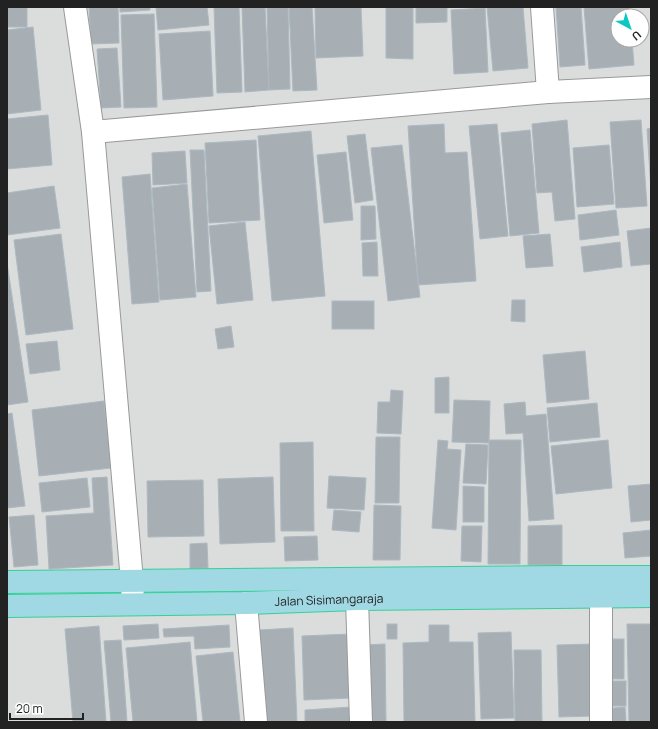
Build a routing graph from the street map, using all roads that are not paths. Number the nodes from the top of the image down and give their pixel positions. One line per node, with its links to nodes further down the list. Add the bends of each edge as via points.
1 (75, 7): 5 (street)
2 (542, 7): 4 (street)
3 (651, 87): 4 (street)
4 (548, 92): 5 (street)
5 (93, 132): 7 (street)
6 (651, 578): 7 (highway, Jalan Sisimangaraja)
7 (132, 581): 8 (highway, Jalan Sisimangaraja); 13 (street)
8 (7, 582)
9 (601, 596): 10 (highway, Jalan Sisimangaraja); 11 (highway, Jalan Sisimangaraja); 17 (street)
10 (651, 596)
11 (357, 599): 12 (highway, Jalan Sisimangaraja); 16 (street)
12 (246, 602): 13 (highway, Jalan Sisimangaraja); 15 (street)
13 (133, 604): 14 (highway, Jalan Sisimangaraja)
14 (7, 606)
15 (256, 722)
16 (361, 722)
17 (601, 722)

